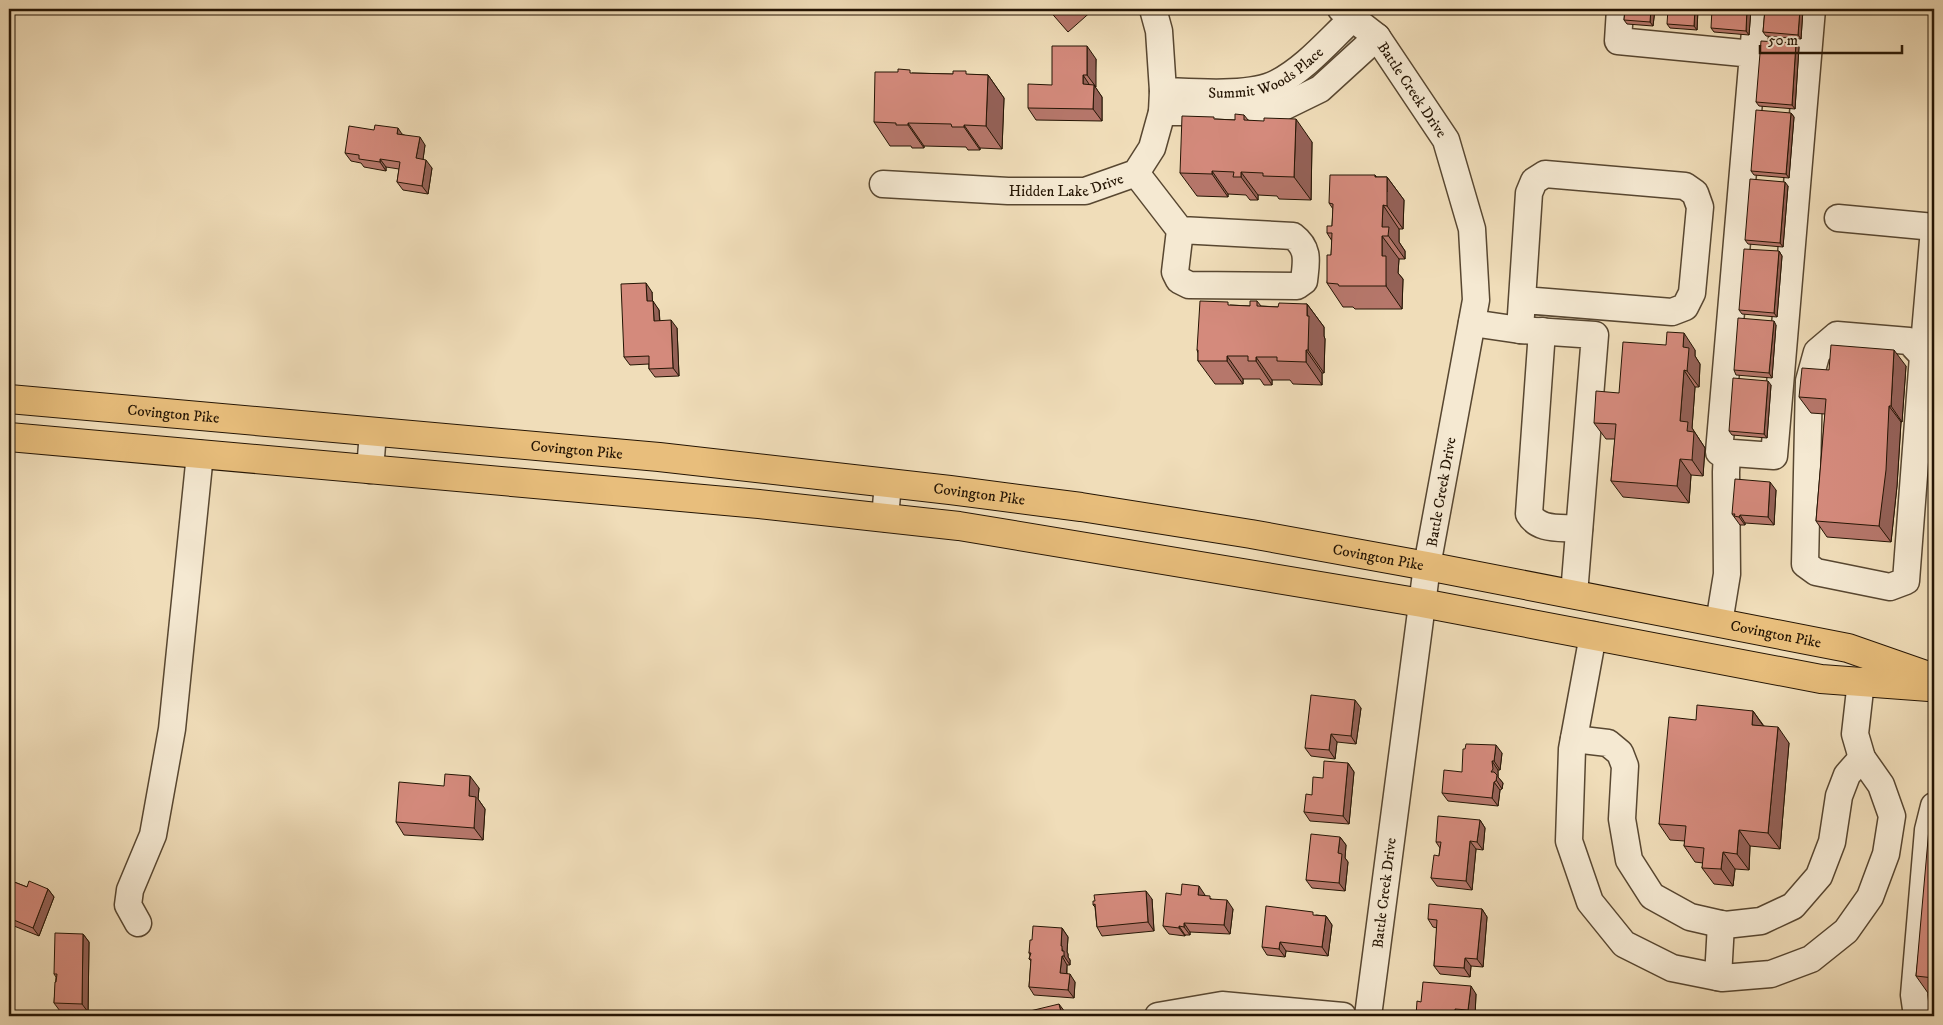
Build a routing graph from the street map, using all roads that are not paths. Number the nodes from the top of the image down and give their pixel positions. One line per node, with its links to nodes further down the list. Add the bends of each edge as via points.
1 (1153, 9): 8 (street, Hidden Lake Drive, via 1159,31)
2 (1620, 9): 7 (street, via 1618,42)
3 (1757, 9): 7 (street)
4 (1812, 9): 24 (street, via 1774,456)
5 (1347, 14): 6 (street, Battle Creek Drive); 8 (street, Summit Woods Place, via 1295,72 1275,84 1239,92)
6 (1377, 37): 8 (street, Summit Woods Place, via 1320,89 1273,112); 17 (street, Battle Creek Drive, via 1446,140 1472,229 1476,300)
7 (1753, 54): 24 (street, via 1719,452)
8 (1163, 101): 9 (street, Hidden Lake Drive, via 1152,148)
9 (1136, 174): 10 (street, Hidden Lake Drive, via 1085,191 1008,191); 13 (street)
10 (883, 184)
11 (1838, 218): 12 (street)
12 (1934, 228): 14 (street)
13 (1180, 230): 13 (street, via 1293,236 1307,254 1304,281 1297,286 1188,285 1179,280 1175,272)
14 (1932, 290): 20 (street)
15 (1523, 300): 16 (street); 16 (street, via 1529,193 1534,181 1546,174 1685,186 1695,193 1700,208 1692,293 1685,307 1672,312); 18 (street)
16 (1598, 306): 19 (street)
17 (1472, 323): 18 (street); 31 (street, Battle Creek Drive)
18 (1531, 331): 19 (street); 30 (street, via 1529,514 1542,526)
19 (1596, 335): 30 (street)
20 (1922, 356): 26 (street); 26 (street, via 1909,341 1837,334 1817,352 1809,381 1805,564 1816,572 1890,586 1906,581)
21 (9, 399): 22 (main road, Covington Pike)
22 (373, 432): 27 (street); 28 (main road, Covington Pike)
23 (9, 437): 25 (main road)
24 (1727, 452): 34 (street, via 1727,574)
25 (200, 454): 27 (main road); 42 (street, via 172,729 153,835 130,890 128,905)
26 (1924, 457)
27 (370, 470): 29 (main road)
28 (888, 483): 29 (street); 31 (main road, Covington Pike, via 1081,506)
29 (885, 518): 33 (main road, via 959,526)
30 (1579, 529): 32 (street)
31 (1427, 566): 32 (main road, Covington Pike); 33 (street, Battle Creek Drive)
32 (1574, 594): 34 (main road, Covington Pike)
33 (1422, 603): 35 (main road); 47 (street, Battle Creek Drive)
34 (1719, 623): 36 (main road, Covington Pike, via 1848,648)
35 (1592, 635): 37 (main road, via 1821,680); 39 (street)
36 (1934, 678)
37 (1861, 682): 38 (main road); 40 (street, via 1856,734)
38 (1934, 687)
39 (1574, 739): 43 (street, via 1608,743 1620,753 1625,766 1622,819 1629,860 1652,896 1690,917); 44 (street, via 1569,840 1590,902 1624,944 1672,968)
40 (1862, 758): 43 (street, via 1847,775 1839,796 1832,842 1819,876 1793,906 1761,921); 44 (street, via 1881,785 1892,816 1886,854 1870,897 1846,931 1811,959 1771,974)
41 (1934, 806): 48 (street, via 1928,830 1914,996 1916,1009)
42 (138, 923)
43 (1721, 924): 44 (street)
44 (1718, 977)
45 (1158, 1016): 46 (street, via 1222,1005)
46 (1343, 1016)
47 (1368, 1016)
48 (1923, 1016)

